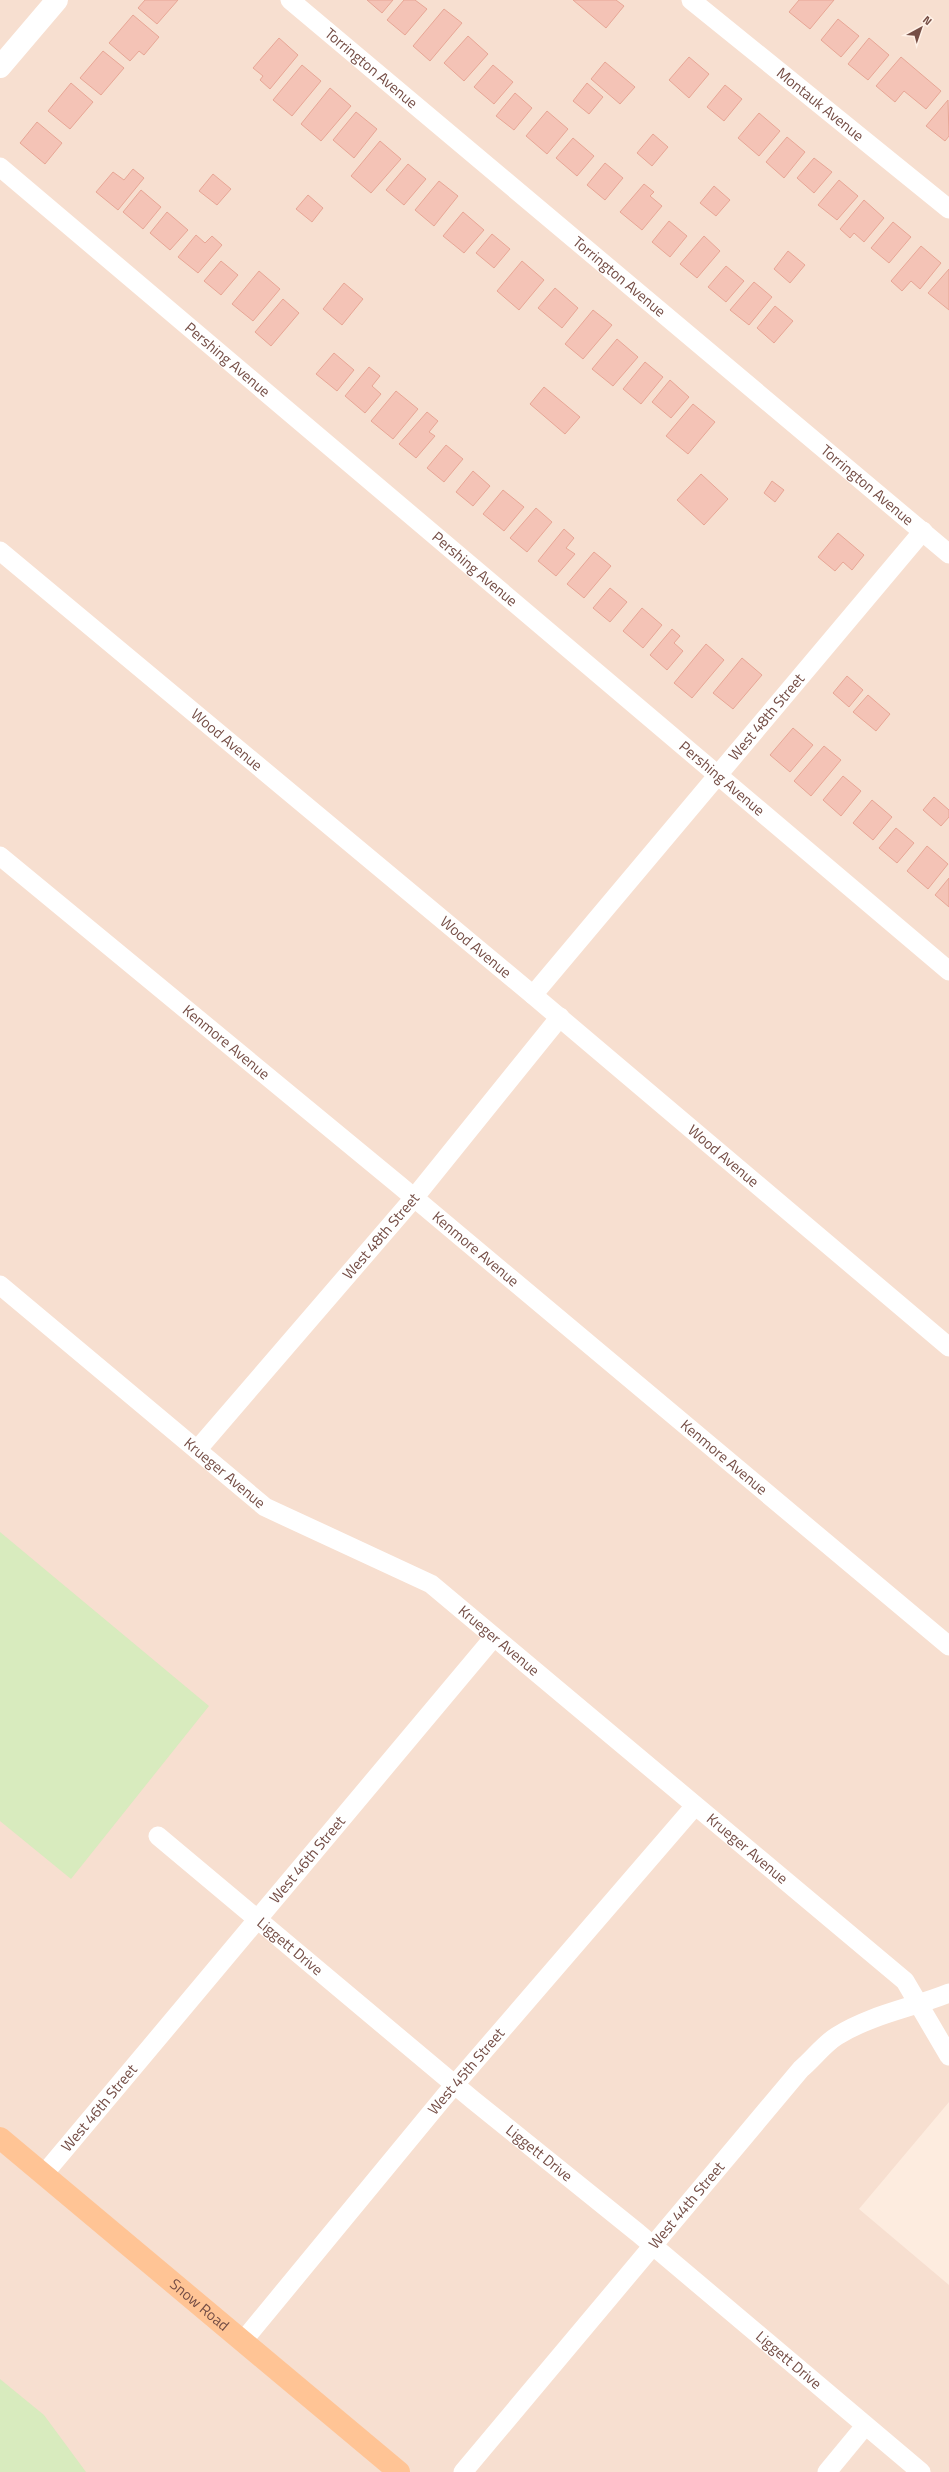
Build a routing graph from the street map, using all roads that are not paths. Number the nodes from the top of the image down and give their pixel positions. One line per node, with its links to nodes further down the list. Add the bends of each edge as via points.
1 (57, 0): 4 (street)
2 (290, 0): 7 (street, Torrington Avenue)
3 (691, 0): 6 (street, Montauk Avenue)
4 (0, 67)
5 (0, 167): 10 (street, Pershing Avenue)
6 (949, 209)
7 (923, 531): 9 (street, Torrington Avenue); 10 (street, West 48th Street)
8 (0, 551): 13 (street, Wood Avenue)
9 (949, 553)
10 (717, 776): 12 (street, Pershing Avenue); 13 (street, West 48th Street)
11 (0, 856): 15 (street, Kenmore Avenue)
12 (949, 971)
13 (533, 995): 14 (street, Wood Avenue)
14 (560, 1017): 15 (street, West 48th Street); 17 (street, Wood Avenue)
15 (414, 1198): 18 (street, West 48th Street); 20 (street, Kenmore Avenue)
16 (0, 1285): 18 (street, Krueger Avenue)
17 (949, 1346)
18 (197, 1450): 19 (street, Krueger Avenue, via 265,1507 431,1584)
19 (494, 1637): 21 (street, Krueger Avenue); 23 (street, West 46th Street)
20 (949, 1646)
21 (694, 1807): 25 (street, Krueger Avenue, via 905,1981); 27 (street, West 45th Street)
22 (158, 1836): 23 (street, Liggett Drive)
23 (258, 1919): 27 (street, Liggett Drive); 29 (street, West 46th Street)
24 (949, 1993): 25 (street, West 44th Street)
25 (920, 2004): 26 (street, Krueger Avenue); 30 (street, West 44th Street, via 874,2016 836,2036 801,2069)
26 (949, 2056)
27 (455, 2085): 30 (street, Liggett Drive); 31 (street, West 45th Street)
28 (0, 2138): 29 (main road, Snow Road)
29 (44, 2174): 31 (main road, Snow Road)
30 (652, 2247): 32 (street, Liggett Drive); 34 (street, West 44th Street)
31 (243, 2341): 33 (main road, Snow Road)
32 (865, 2426): 35 (street); 36 (street, Liggett Drive)
33 (399, 2472)
34 (463, 2472)
35 (826, 2472)
36 (921, 2472)

